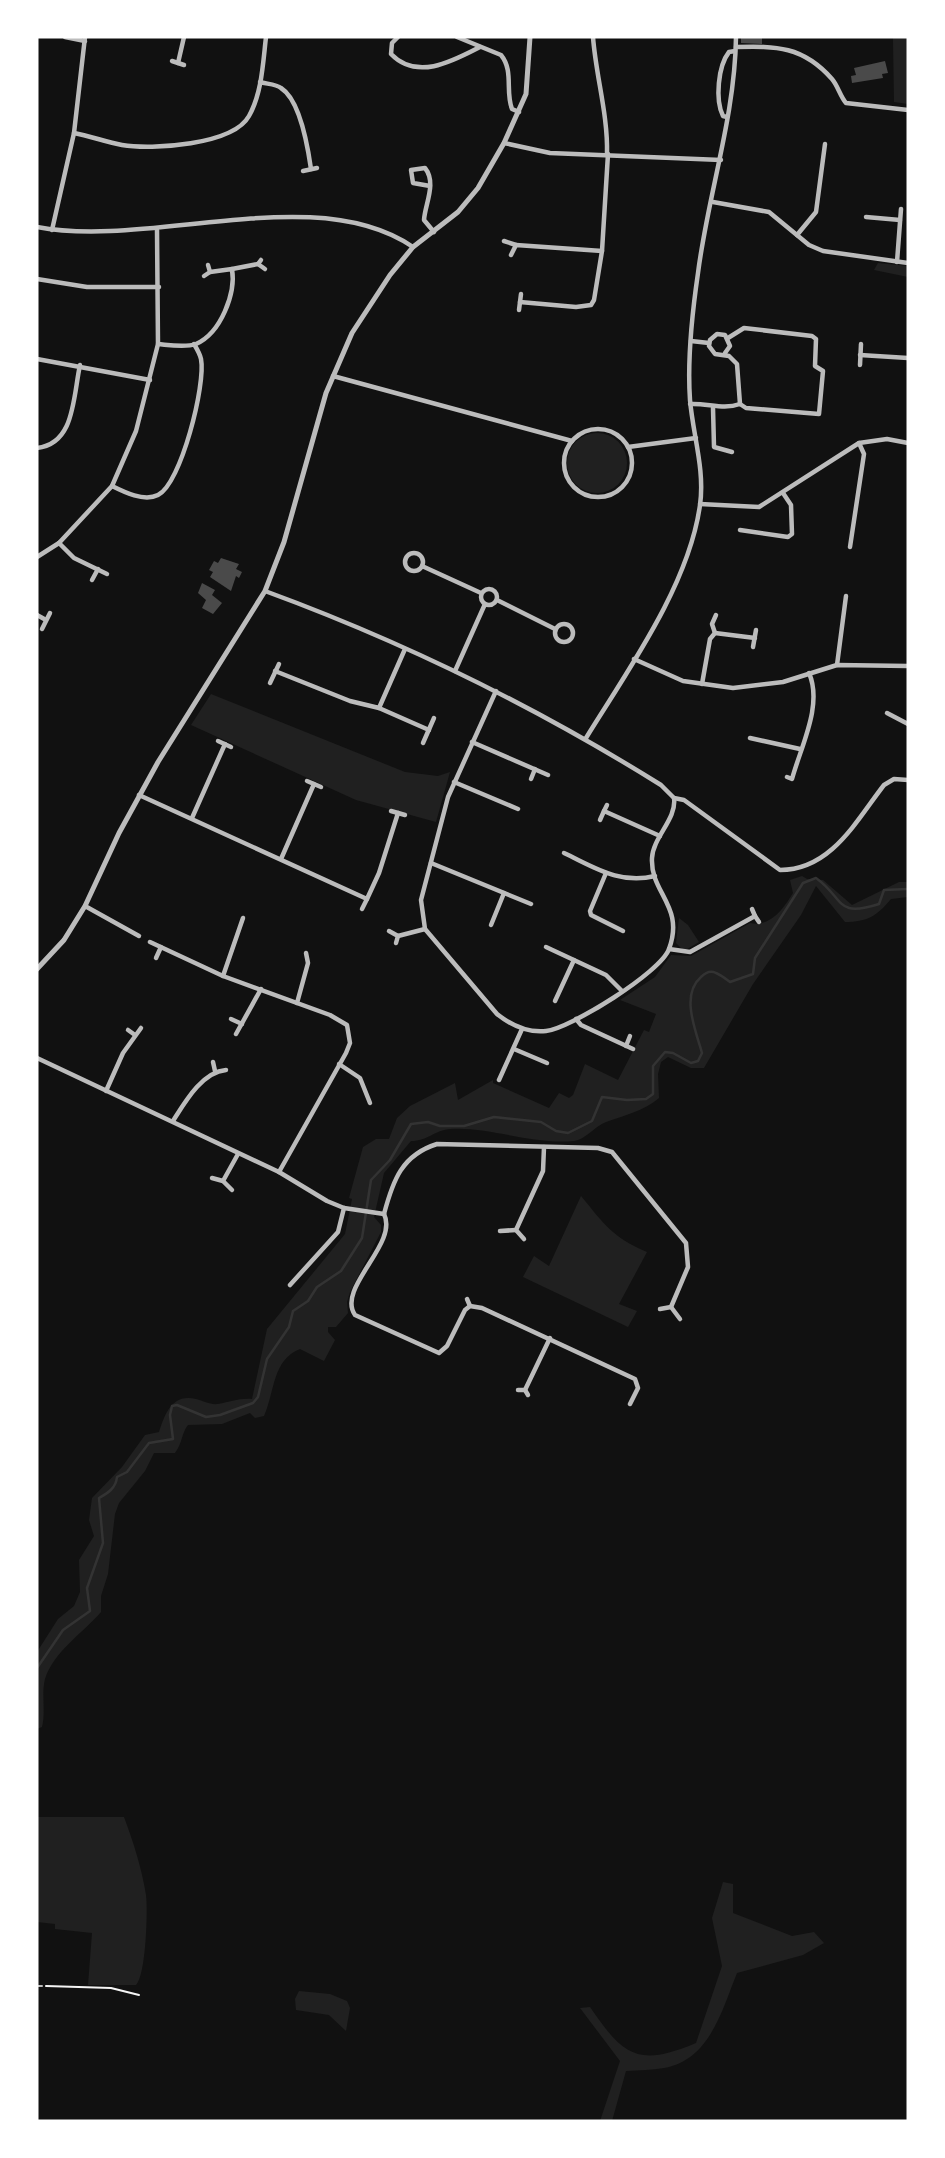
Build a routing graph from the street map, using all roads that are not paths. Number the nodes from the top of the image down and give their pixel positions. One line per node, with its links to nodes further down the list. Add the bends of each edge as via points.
1 (65, 37): 9 (street)
2 (184, 37): 12 (street, via 181,64)
3 (266, 37): 13 (street)
4 (398, 37): 10 (street, via 391,43 391,54 412,67 441,66)
5 (457, 37): 10 (street)
6 (530, 37): 15 (street, via 526,94)
7 (593, 37): 20 (street, via 596,79 608,128)
8 (736, 37): 11 (street)
9 (85, 39): 17 (street)
10 (480, 47): 15 (street, via 506,61 507,96 512,109)
11 (735, 49): 14 (street, via 794,50 833,80 846,103); 16 (street); 16 (street, via 722,63 720,106)
12 (172, 61)
13 (260, 82): 17 (street, via 249,116 239,128 219,138 135,146); 22 (street, via 288,94 314,169)
14 (908, 110)
15 (520, 112): 18 (street)
16 (727, 117): 21 (street)
17 (75, 133): 29 (street)
18 (505, 143): 20 (street, via 550,153); 31 (street, via 478,188)
19 (825, 144): 32 (street, via 816,212)
20 (607, 154): 21 (street); 36 (street)
21 (721, 160): 24 (street)
22 (303, 171)
23 (430, 186): 23 (street, via 425,168 411,170 412,183); 31 (street, via 424,220)
24 (713, 202): 32 (street, via 769,212); 49 (street, via 698,271)
25 (901, 209): 27 (street)
26 (866, 217): 27 (street)
27 (900, 220): 38 (street)
28 (37, 227): 29 (street)
29 (52, 230): 30 (street)
30 (157, 230): 35 (street, via 260,218 307,218 371,228); 44 (street)
31 (434, 233): 35 (street)
32 (797, 235): 38 (street, via 823,251)
33 (504, 241): 34 (street)
34 (516, 245): 36 (street); 37 (street)
35 (413, 247): 60 (street, via 366,310)
36 (602, 251): 46 (street, via 591,305)
37 (511, 255)
38 (897, 262): 39 (street)
39 (908, 263)
40 (208, 265): 41 (street, via 207,274)
41 (232, 269): 42 (street, via 259,262); 52 (street, via 231,296 207,337)
42 (265, 269)
43 (37, 278): 44 (street, via 87,287)
44 (159, 286): 51 (street)
45 (521, 294): 46 (street)
46 (520, 302): 47 (street)
47 (519, 310)
48 (728, 338): 50 (street, via 716,334); 54 (street, via 730,346); 63 (street, via 744,328 812,336 816,339 815,366 823,371 819,414)
49 (691, 341): 50 (street); 62 (street)
50 (709, 343): 54 (street, via 715,354)
51 (158, 344): 52 (street); 61 (street)
52 (194, 344): 72 (street, via 202,360 197,402 189,437 168,487 148,497)
53 (861, 344): 55 (street)
54 (725, 353): 63 (street, via 737,364)
55 (860, 355): 56 (street); 59 (street)
56 (908, 358)
57 (37, 359): 58 (street)
58 (80, 365): 61 (street); 70 (street, via 65,433 50,447)
59 (860, 365)
60 (333, 376): 66 (street); 83 (street)
61 (150, 380): 72 (street, via 136,430)
62 (690, 404): 64 (street); 65 (street)
63 (740, 404): 64 (street)
64 (713, 408): 71 (street, via 713,447)
65 (696, 438): 69 (street); 74 (street)
66 (572, 441): 69 (street, via 598,429 616,434); 69 (street, via 565,452 566,476 590,497 610,496 624,486 632,471)
67 (859, 443): 68 (street, via 887,439); 73 (street); 77 (street, via 864,454)
68 (908, 443)
69 (628, 447)
70 (37, 448)
71 (732, 452)
72 (112, 486): 76 (street)
73 (783, 493): 74 (street, via 759,507); 75 (street, via 791,505 792,534)
74 (700, 503): 99 (street, via 681,569)
75 (740, 530)
76 (59, 543): 78 (street); 80 (street, via 74,558)
77 (850, 547)
78 (37, 557)
79 (422, 566): 79 (street, via 409,570 405,559 417,554); 84 (street)
80 (98, 569): 81 (street); 82 (street)
81 (107, 574)
82 (92, 580)
83 (265, 592): 98 (street); 129 (street)
84 (481, 593): 86 (street, via 493,590); 87 (street)
85 (846, 596): 101 (street)
86 (497, 600): 87 (street); 93 (street)
87 (485, 604): 104 (street)
88 (50, 612): 91 (street)
89 (37, 615): 91 (street)
90 (716, 615): 95 (street)
91 (46, 620): 92 (street)
92 (42, 629)
93 (555, 629): 93 (street, via 560,624 570,625 571,638 559,640)
94 (756, 631): 96 (street)
95 (715, 633): 96 (street); 107 (street)
96 (755, 638): 97 (street)
97 (753, 647)
98 (405, 649): 104 (street); 109 (street)
99 (634, 659): 107 (street, via 683,681); 114 (street)
100 (279, 664): 103 (street)
101 (837, 665): 102 (street); 105 (street)
102 (908, 666)
103 (275, 671): 106 (street); 109 (street)
104 (455, 671): 108 (street)
105 (809, 673): 107 (street, via 758,687); 119 (street, via 815,702)
106 (270, 683)
107 (702, 684)
108 (496, 691): 114 (street); 117 (street)
109 (379, 708): 113 (street)
110 (887, 713): 112 (street)
111 (434, 718): 113 (street)
112 (908, 724)
113 (429, 730): 118 (street)
114 (586, 738): 130 (street, via 662,785)
115 (750, 738): 119 (street)
116 (218, 741): 137 (street, via 228,745)
117 (472, 742): 120 (street); 126 (street)
118 (423, 743)
119 (800, 749): 122 (street, via 792,779)
120 (535, 769): 121 (street); 123 (street)
121 (548, 775)
122 (787, 777)
123 (531, 779)
124 (908, 780): 130 (street, via 894,779 884,785 828,855 789,870 780,870 684,800)
125 (307, 781): 127 (street)
126 (454, 782): 132 (street); 142 (street)
127 (314, 784): 128 (street); 141 (street)
128 (321, 787)
129 (139, 795): 137 (street); 148 (street)
130 (674, 798): 139 (street)
131 (607, 804): 134 (street)
132 (518, 809)
133 (391, 811): 135 (street)
134 (604, 811): 138 (street); 139 (street)
135 (398, 813): 136 (street); 146 (street)
136 (405, 815)
137 (192, 818): 141 (street)
138 (600, 820)
139 (660, 836): 144 (street, via 652,859)
140 (564, 853): 143 (street)
141 (281, 859): 146 (street)
142 (431, 863): 145 (street); 155 (street, via 421,900)
143 (606, 873): 144 (street, via 631,880); 156 (street, via 591,915)
144 (655, 876): 164 (street, via 673,912)
145 (504, 893): 147 (street); 154 (street)
146 (367, 899): 149 (street)
147 (531, 904)
148 (85, 906): 158 (street); 168 (street, via 64,940)
149 (362, 909)
150 (752, 909): 151 (street)
151 (755, 916): 153 (street); 164 (street, via 690,952)
152 (243, 918): 169 (street)
153 (759, 922)
154 (491, 925)
155 (425, 929): 159 (street); 178 (street, via 497,1014)
156 (622, 930)
157 (389, 931): 159 (street)
158 (139, 936)
159 (398, 936): 161 (street)
160 (150, 942): 162 (street)
161 (396, 943)
162 (161, 947): 166 (street); 169 (street)
163 (546, 947): 167 (street)
164 (669, 949): 171 (street, via 654,971)
165 (306, 953): 173 (street, via 308,963)
166 (156, 958)
167 (574, 960): 171 (street, via 606,975); 172 (street)
168 (37, 969)
169 (223, 976): 170 (street)
170 (261, 989): 173 (street); 176 (street)
171 (622, 991): 175 (street)
172 (555, 1001)
173 (298, 1003): 189 (street, via 347,1025 350,1043)
174 (231, 1019): 176 (street)
175 (576, 1019): 178 (street, via 545,1031); 183 (street)
176 (242, 1024): 180 (street)
177 (141, 1028): 181 (street)
178 (522, 1028): 184 (street)
179 (128, 1030): 181 (street)
180 (236, 1034)
181 (135, 1035): 193 (street)
182 (630, 1037): 183 (street)
183 (626, 1046): 185 (street)
184 (514, 1049): 188 (street); 192 (street)
185 (633, 1049)
186 (37, 1058): 193 (street)
187 (213, 1062): 191 (street)
188 (547, 1063)
189 (339, 1064): 194 (street, via 360,1078); 198 (street)
190 (226, 1070): 191 (street)
191 (215, 1071): 195 (street, via 205,1077)
192 (499, 1080)
193 (106, 1091): 195 (street)
194 (370, 1103)
195 (173, 1121): 197 (street)
196 (544, 1147): 203 (street, via 428,1147 399,1169); 204 (street, via 543,1171); 210 (street, via 598,1148 617,1155 682,1236 688,1267)
197 (238, 1154): 198 (street); 200 (street)
198 (279, 1172): 202 (street)
199 (212, 1178): 200 (street)
200 (223, 1181): 201 (street)
201 (232, 1190)
202 (344, 1208): 203 (street); 207 (street, via 338,1232)
203 (384, 1213): 209 (street, via 386,1233 352,1297 355,1315 439,1353)
204 (516, 1230): 205 (street); 206 (street)
205 (499, 1231)
206 (524, 1239)
207 (290, 1285)
208 (467, 1299): 209 (street)
209 (470, 1306): 213 (street)
210 (671, 1307): 211 (street); 212 (street)
211 (660, 1309)
212 (680, 1319)
213 (550, 1338): 214 (street, via 526,1393); 215 (street, via 635,1379 638,1388)
214 (518, 1391)
215 (630, 1404)
216 (37, 1986): 217 (lane)
217 (42, 1986)

